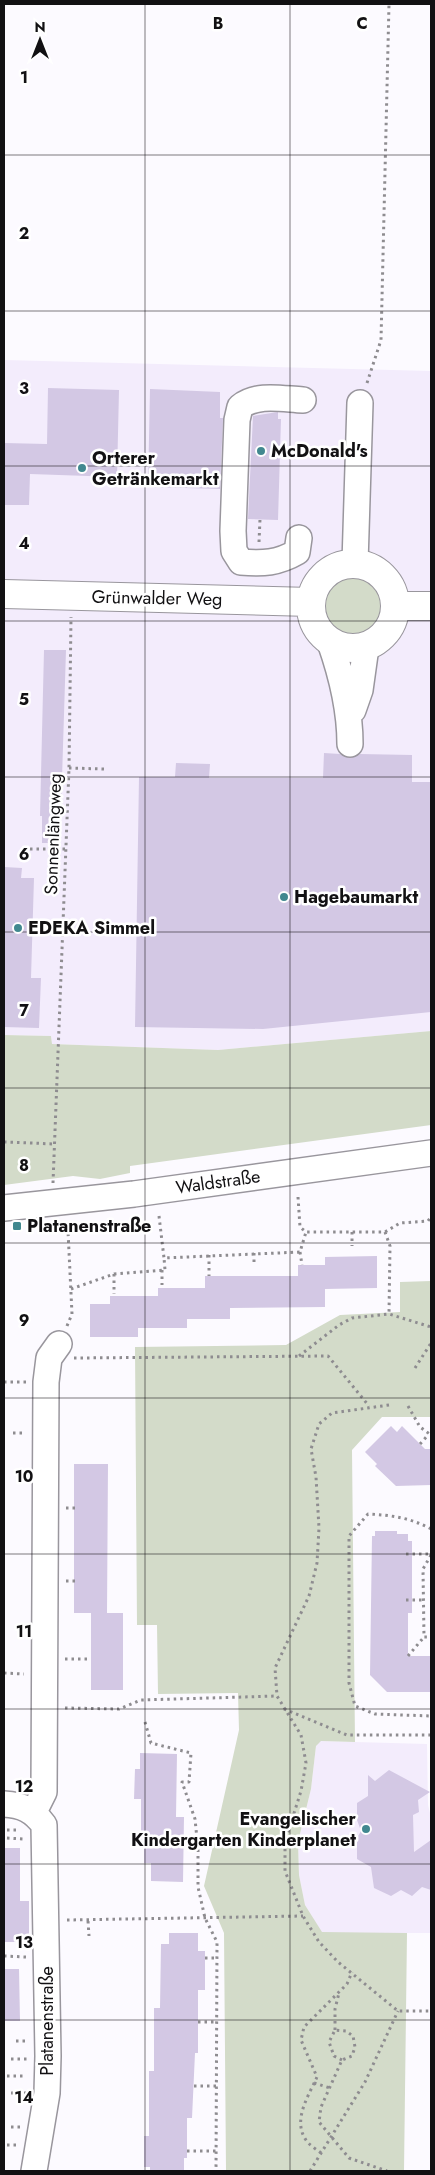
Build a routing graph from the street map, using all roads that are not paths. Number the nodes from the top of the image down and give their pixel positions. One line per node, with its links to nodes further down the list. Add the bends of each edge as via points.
1 (303, 400): 3 (street, via 249,399 240,406 234,551 241,562 281,561 297,552)
2 (360, 404): 4 (street)
3 (299, 538)
4 (355, 563): 6 (main road, via 342,564 320,578); 7 (main road, via 365,565 390,583)
5 (4, 594): 6 (main road, Grünwalder Weg)
6 (311, 602): 9 (main road, via 315,625)
7 (396, 606): 8 (main road); 10 (main road, via 388,631)
8 (431, 606)
9 (330, 642): 10 (main road, via 354,649); 11 (street, via 343,680)
10 (366, 647): 11 (street, via 360,690)
11 (350, 717): 12 (street)
12 (350, 744)
13 (431, 1153): 14 (street, Waldstraße)
14 (4, 1208)
15 (54, 1351): 17 (street, via 46,1382 44,1792)
16 (4, 1804): 17 (street, via 15,1804)
17 (34, 1812): 18 (street, Platanenstraße, via 44,1825 47,2091)
18 (34, 2171)

